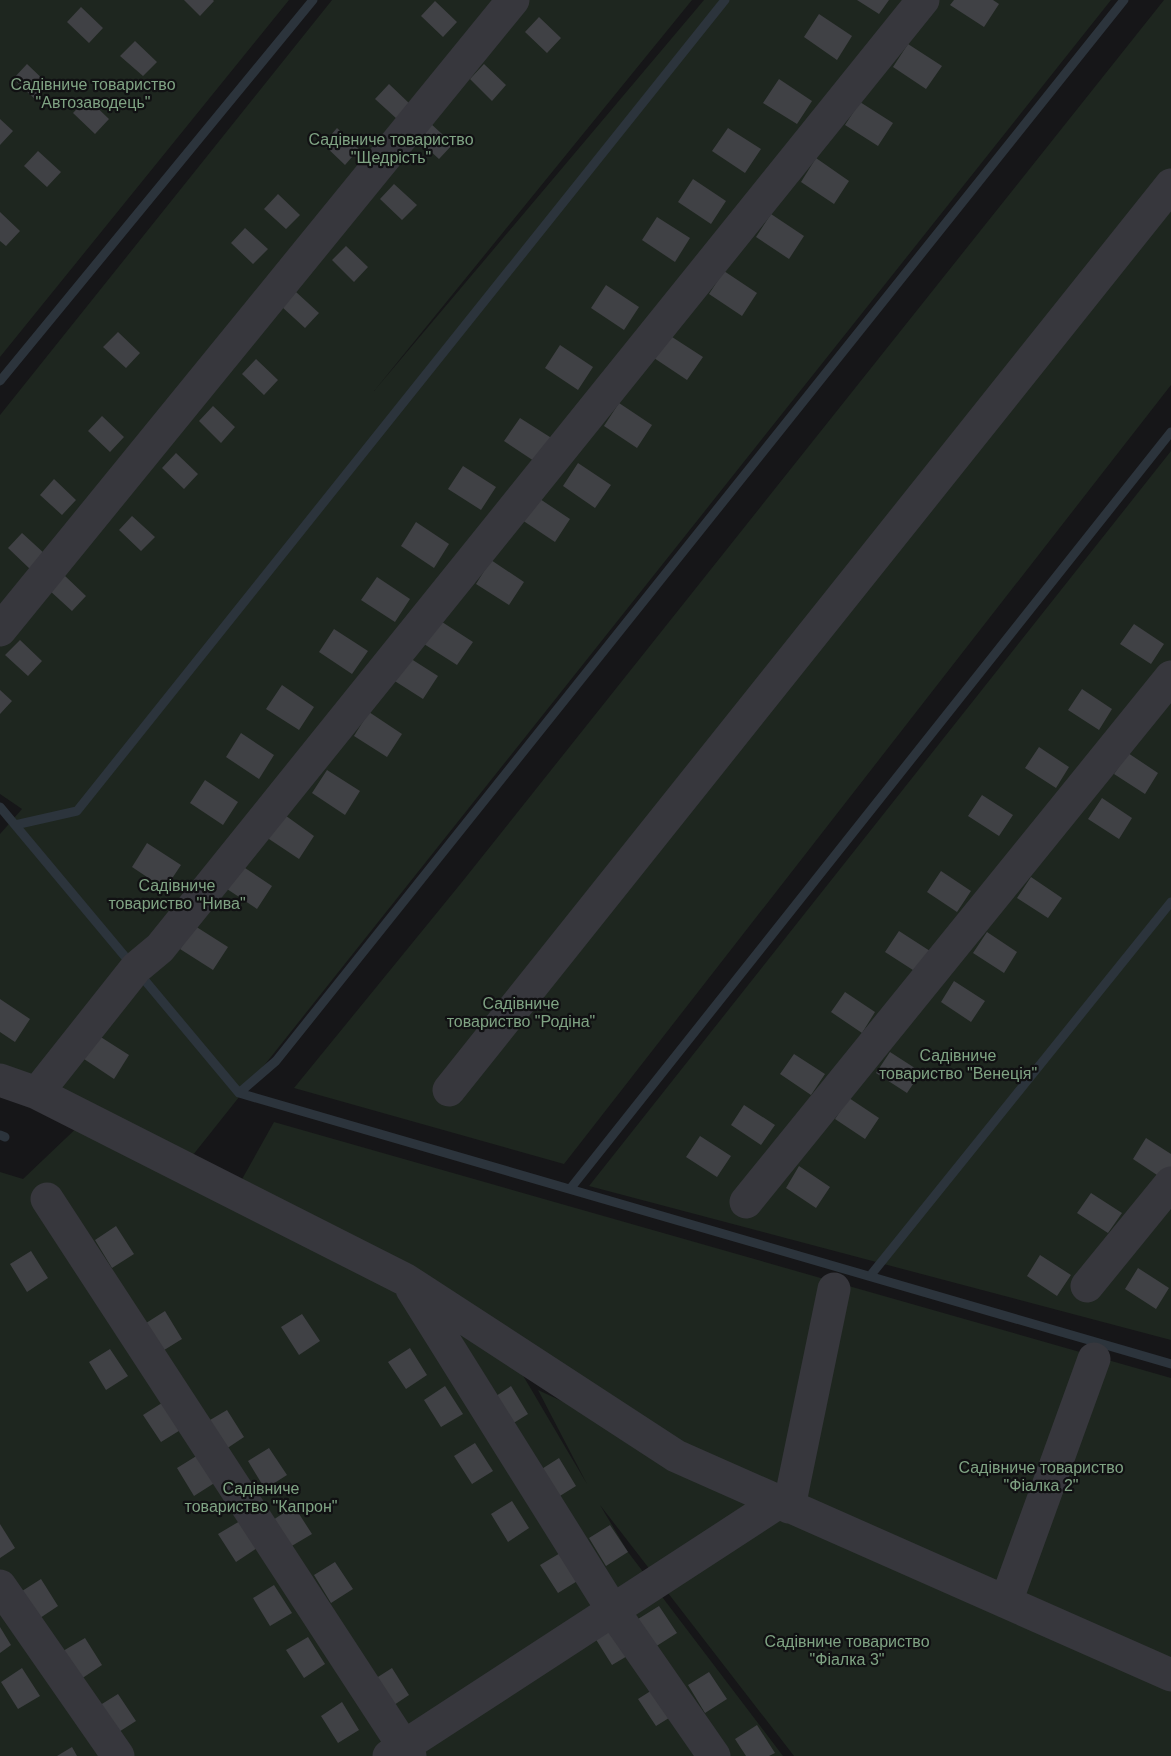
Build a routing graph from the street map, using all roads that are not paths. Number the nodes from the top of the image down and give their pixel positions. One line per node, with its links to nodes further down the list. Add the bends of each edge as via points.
1 (513, 0): 4 (street)
2 (923, 0): 8 (street, via 160,948 136,968)
3 (1171, 184): 7 (street)
4 (0, 630)
5 (1171, 677): 11 (street)
6 (0, 1080): 8 (street)
7 (448, 1090)
8 (37, 1093): 12 (street)
9 (1171, 1183): 13 (street)
10 (46, 1199): 21 (street)
11 (746, 1202)
12 (406, 1280): 16 (street, via 676,1456); 19 (street)
13 (1088, 1286)
14 (834, 1288): 16 (street)
15 (1094, 1359): 18 (street)
16 (784, 1504): 18 (street); 19 (street)
17 (0, 1586): 22 (street)
18 (1006, 1602): 20 (street)
19 (612, 1610): 21 (street); 23 (street)
20 (1171, 1675)
21 (401, 1753)
22 (118, 1756)
23 (714, 1756)

